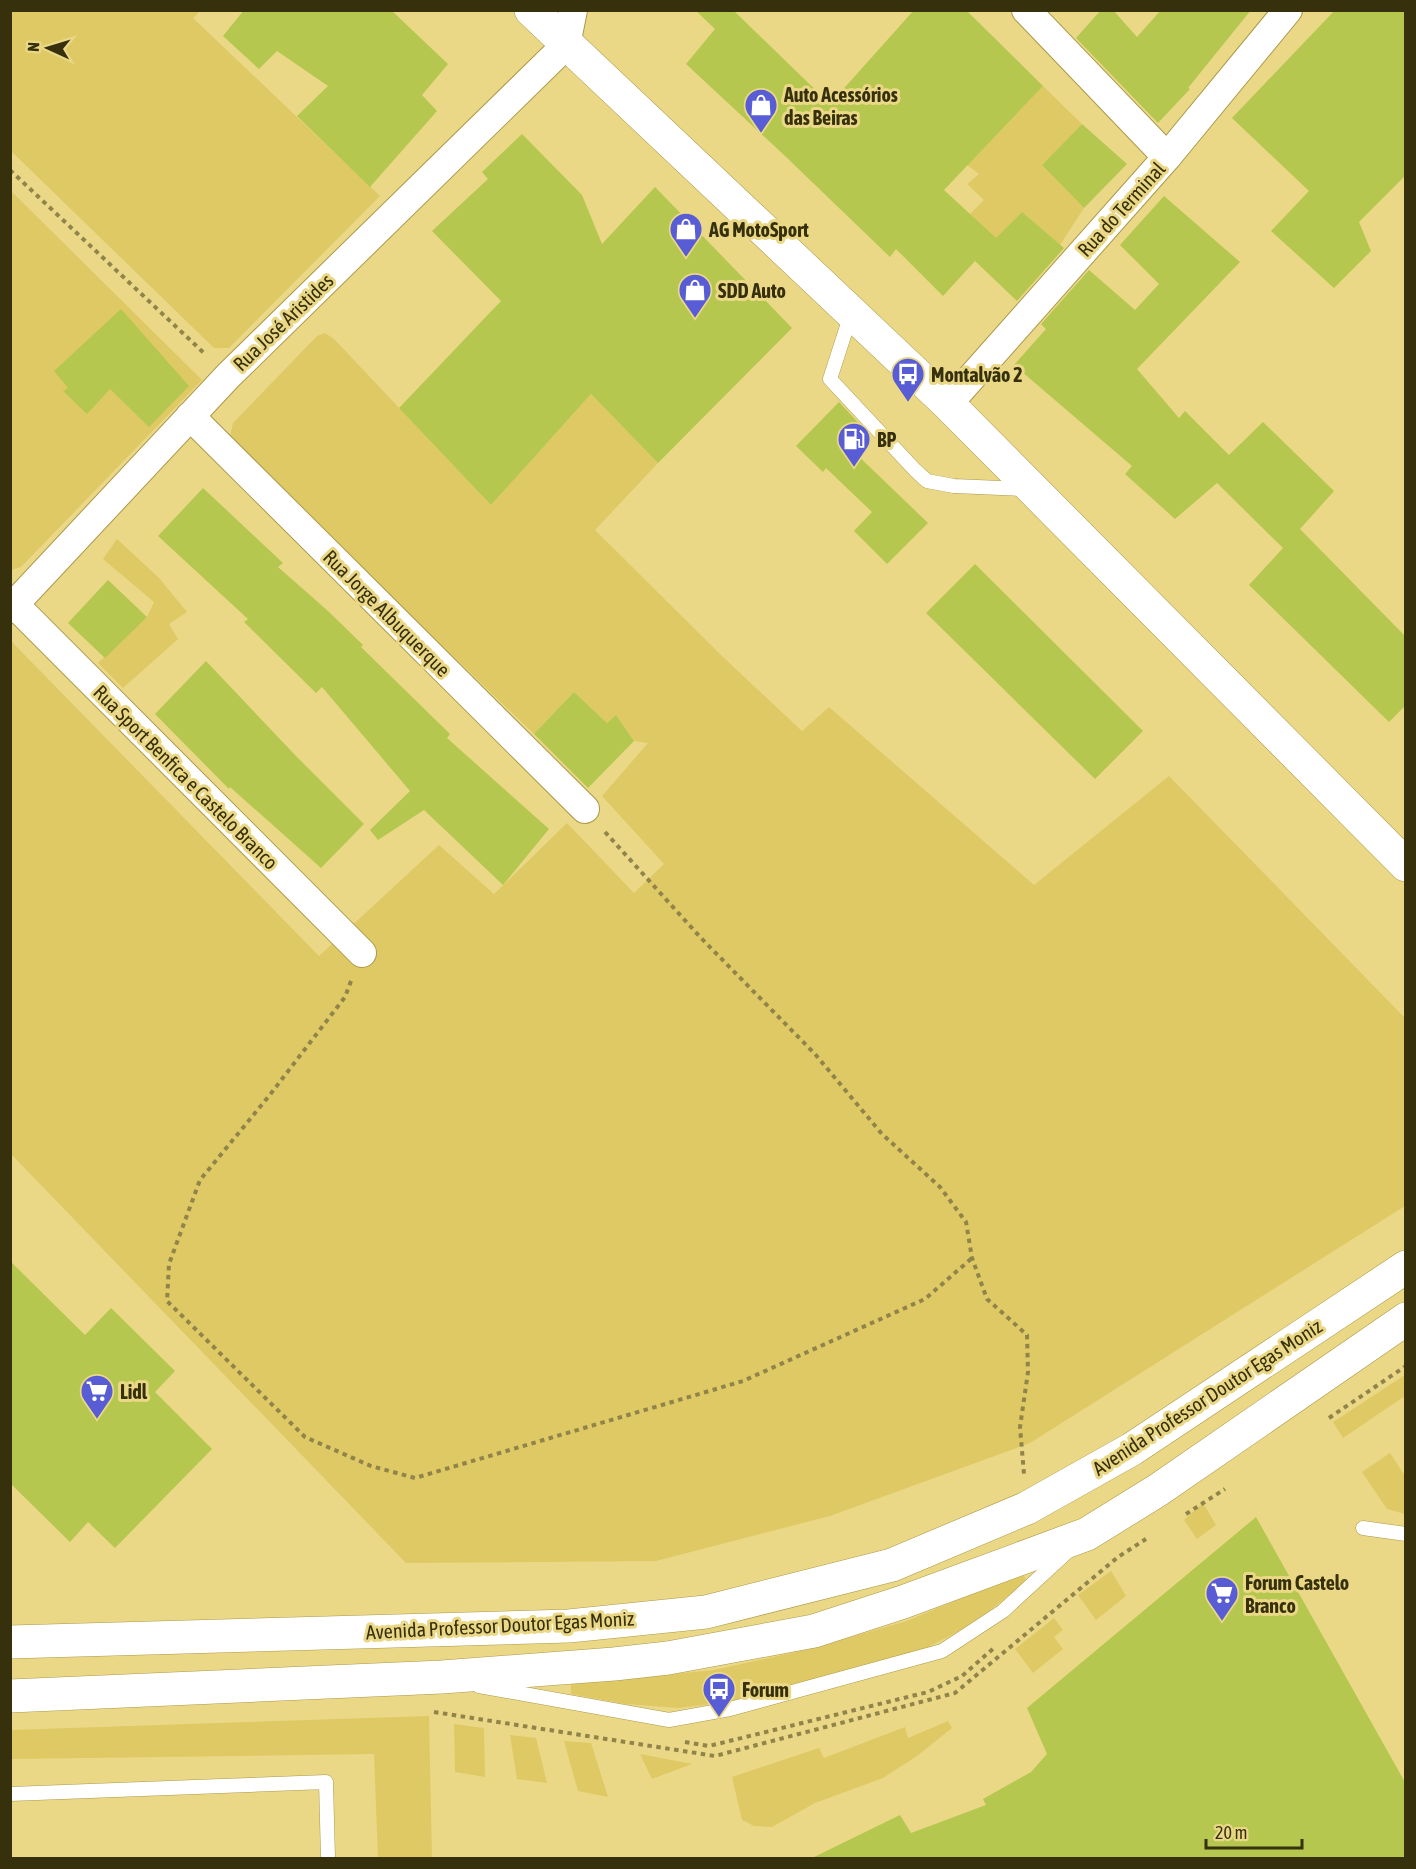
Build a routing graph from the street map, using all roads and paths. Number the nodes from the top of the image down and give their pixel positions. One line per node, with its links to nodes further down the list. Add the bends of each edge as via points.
1 (531, 10): 5 (main road)
2 (573, 10): 5 (street)
3 (1026, 10): 6 (street)
4 (1288, 10): 6 (street, Rua do Terminal)
5 (566, 45): 8 (main road); 9 (street, Rua José Aristides)
6 (1167, 157): 10 (street, Rua do Terminal)
7 (10, 170): 9 (path)
8 (851, 314): 10 (main road); 12 (lane, via 830,379 927,482)
9 (228, 376): 11 (street, Rua José Aristides)
10 (948, 404): 12 (main road)
11 (190, 416): 13 (street, Rua José Aristides); 14 (street, Rua Jorge Albuquerque)
12 (1032, 489): 15 (main road)
13 (12, 605): 16 (street, Rua Sport Benfica e Castelo Branco)
14 (585, 809): 17 (path, via 701,938 815,1054 882,1134 940,1187 966,1222)
15 (1406, 865)
16 (362, 953): 17 (path, via 345,997 200,1180 169,1264 167,1301 305,1437 371,1466 415,1478 743,1381 925,1299)
17 (972, 1258): 22 (path, via 987,1299 1027,1335 1028,1372 1020,1427)
18 (1406, 1267): 22 (main road, Avenida Professor Doutor Egas Moniz, via 1132,1449)
19 (1406, 1319): 24 (main road, via 1158,1490)
20 (1406, 1366): 21 (path)
21 (1329, 1418)
22 (1027, 1508): 26 (main road, Avenida Professor Doutor Egas Moniz, via 892,1564 706,1612 569,1626)
23 (1363, 1528): 25 (lane)
24 (1087, 1534): 27 (main road, via 814,1631 668,1658); 27 (lane, via 1004,1611 942,1651 730,1709 669,1720)
25 (1406, 1534)
26 (10, 1642)
27 (442, 1677): 28 (main road)
28 (10, 1696)
29 (10, 1794): 30 (lane, via 326,1782)
30 (328, 1858)

